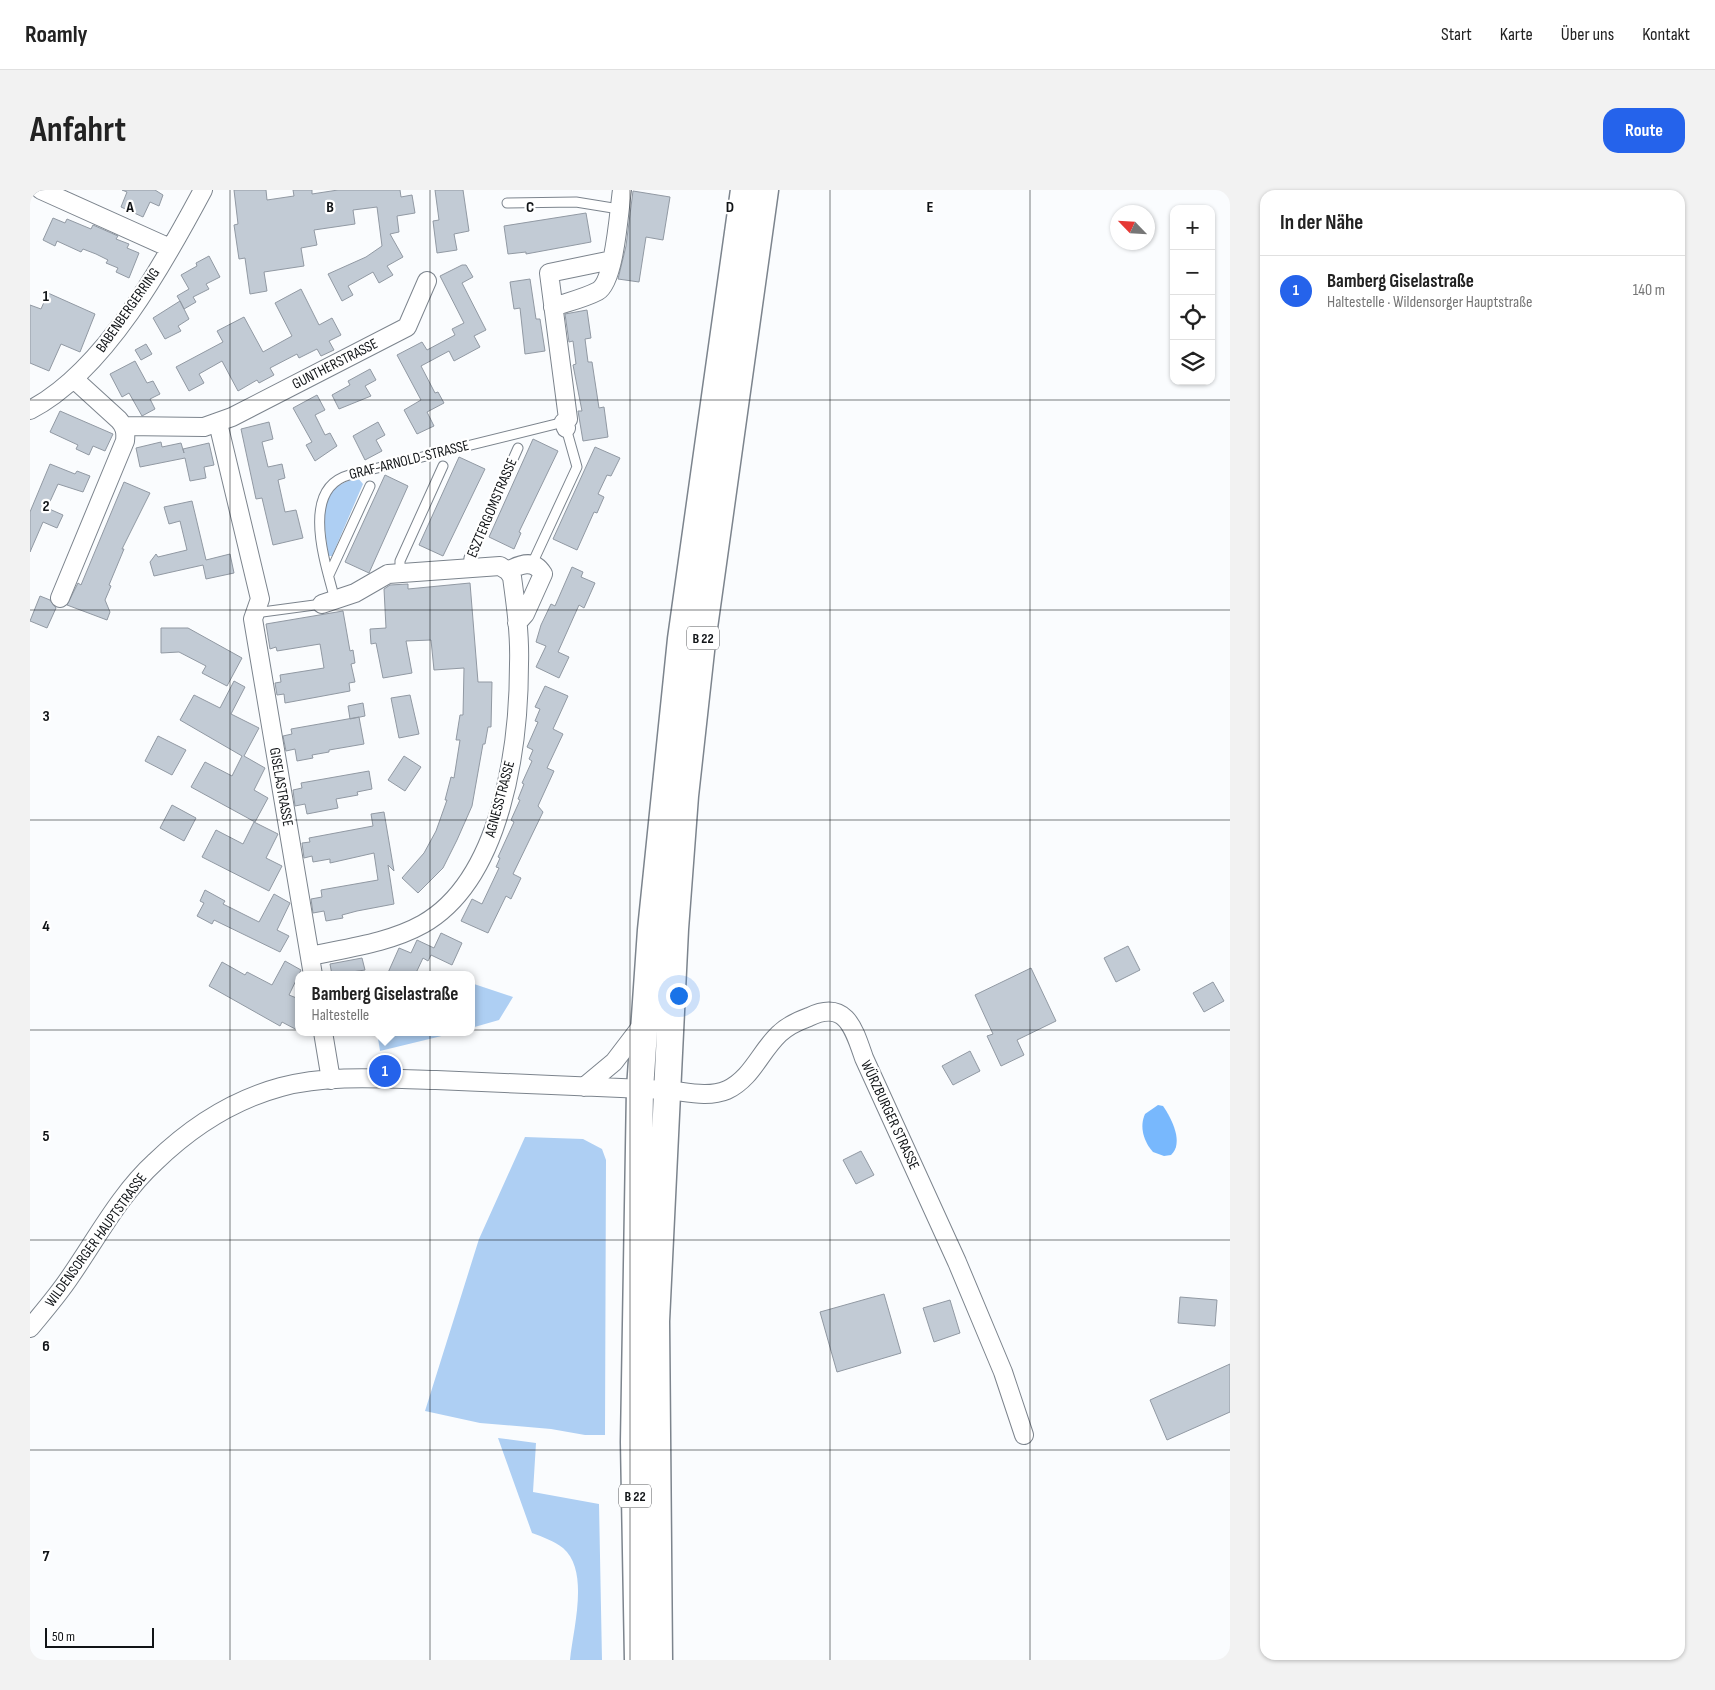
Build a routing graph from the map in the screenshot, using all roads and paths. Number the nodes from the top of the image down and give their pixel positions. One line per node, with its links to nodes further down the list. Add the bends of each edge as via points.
1 (41, 190): 8 (street)
2 (203, 190): 8 (street, BABENBERGERRING)
3 (622, 190): 7 (street)
4 (744, 190): 31 (main road, B 22, via 680,647)
5 (765, 190): 36 (main road, B 22, via 722,486 688,767)
6 (507, 203): 7 (lane, via 576,202)
7 (619, 209): 9 (street)
8 (170, 248): 12 (street, BABENBERGERRING, via 122,324)
9 (612, 260): 11 (street, via 605,284 599,290); 11 (street, via 549,273)
10 (427, 281): 14 (street, GUNTHERSTRASSE, via 407,327)
11 (554, 306): 15 (street, via 568,418)
12 (74, 379): 13 (street, BABENBERGERRING); 16 (street)
13 (30, 410)
14 (218, 423): 16 (street, GUNTHERSTRASSE, via 204,427); 27 (street)
15 (565, 425): 20 (lane, via 577,467); 24 (lane, GRAF-ARNOLD-STRASSE, via 341,477 326,490 321,500 324,558)
16 (124, 426): 25 (street, via 124,441)
17 (518, 448): 21 (lane, ESZTERGOMSTRASSE, via 469,558)
18 (444, 466): 23 (lane, via 400,561)
19 (370, 486): 24 (lane)
20 (536, 566): 22 (street, ESZTERGOMSTRASSE, via 518,565); 28 (street, via 543,574)
21 (468, 568): 22 (street, ESZTERGOMSTRASSE, via 500,566); 23 (street, ESZTERGOMSTRASSE)
22 (508, 571): 28 (street, AGNESSTRASSE, via 512,577)
23 (400, 572): 26 (street, ESZTERGOMSTRASSE, via 379,577 355,593)
24 (329, 575): 26 (lane)
25 (60, 598)
26 (328, 602): 27 (lane)
27 (257, 606): 29 (street, GISELASTRASSE, via 252,619)
28 (517, 623): 29 (street, AGNESSTRASSE, via 519,702 512,754 495,824 471,876 454,898 424,923 385,939)
29 (310, 956): 30 (street, GISELASTRASSE)
30 (312, 971)
31 (645, 1021): 34 (street, via 614,1062); 35 (main road, B 22)
32 (324, 1036): 33 (street)
33 (331, 1080): 34 (street, WILDENSORGER HAUPTSTRASSE, via 431,1080); 37 (street, WILDENSORGER HAUPTSTRASSE, via 281,1087 235,1105 189,1132 154,1162 126,1195 66,1284)
34 (584, 1087): 35 (street)
35 (640, 1089): 36 (street, WÜRZBURGER STRASSE); 39 (main road, B 22, via 634,1442)
36 (667, 1090): 38 (street, WÜRZBURGER STRASSE, via 711,1095 726,1090 752,1070 779,1034 794,1023 830,1010 845,1020 854,1030 957,1262 1004,1372); 40 (main road, B 22, via 656,1331)
37 (30, 1328)
38 (1024, 1435)
39 (638, 1660)
40 (659, 1660)

